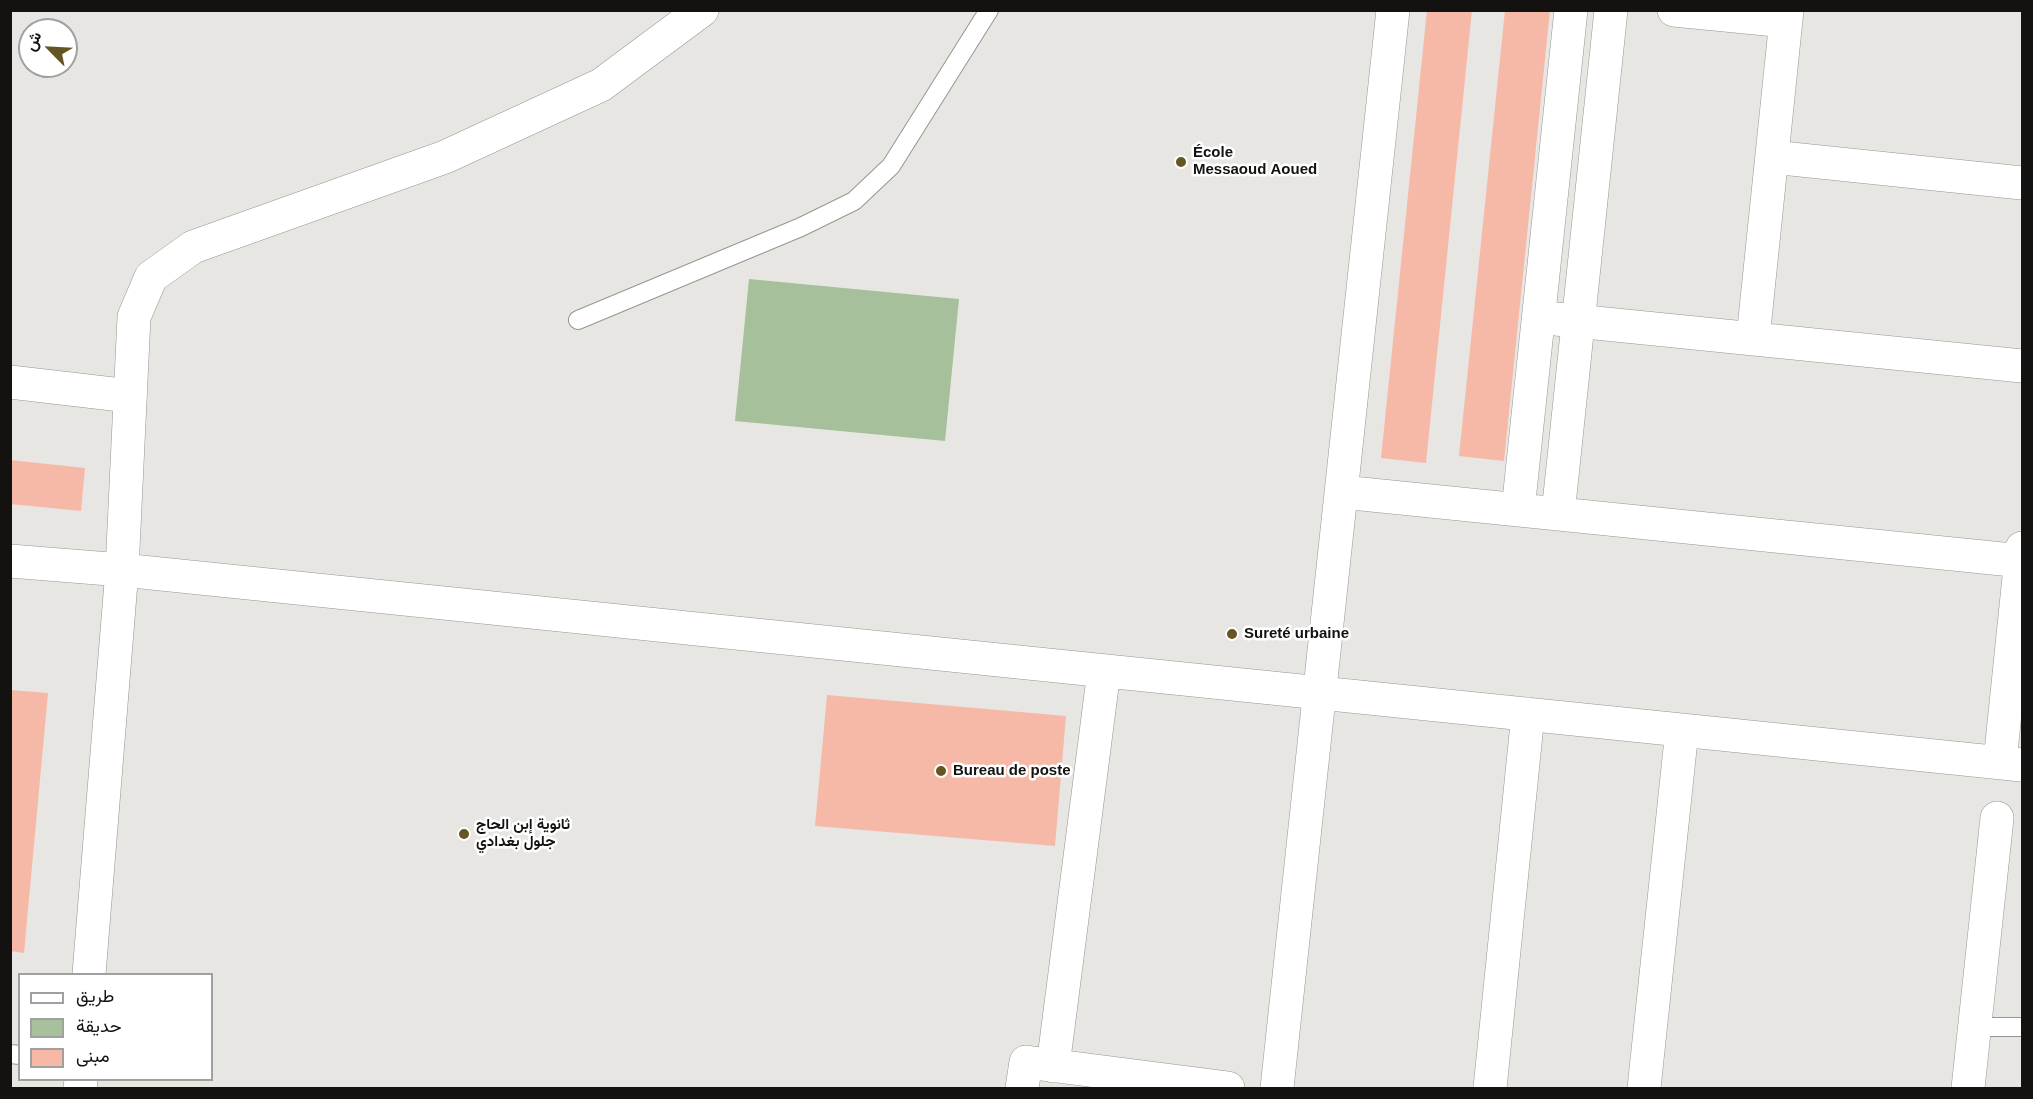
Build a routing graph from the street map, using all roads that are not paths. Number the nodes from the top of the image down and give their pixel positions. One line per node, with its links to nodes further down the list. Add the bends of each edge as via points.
1 (702, 10): 16 (street, via 601,86 445,157 193,247 151,277 134,317)
2 (989, 10): 11 (lane, via 891,166 854,201)
3 (1571, 10): 10 (street)
4 (1611, 10): 12 (street)
5 (1674, 10): 7 (street)
6 (1386, 11): 17 (street)
7 (1786, 16): 8 (street)
8 (1772, 158): 9 (street); 13 (street)
9 (2022, 183)
10 (1539, 317): 12 (street); 18 (street)
11 (578, 320)
12 (1578, 321): 13 (street); 19 (street)
13 (1753, 338): 14 (street)
14 (2022, 366)
15 (10, 382): 16 (street)
16 (130, 396): 22 (street)
17 (1342, 492): 18 (street); 24 (street)
18 (1518, 510): 19 (street)
19 (1558, 514): 20 (street)
20 (2022, 557): 27 (street)
21 (10, 561): 22 (street)
22 (122, 570): 23 (street); 29 (street)
23 (1104, 671): 24 (street); 32 (street)
24 (1320, 692): 25 (street); 35 (street)
25 (1528, 714): 26 (street); 36 (street)
26 (1682, 730): 27 (street); 37 (street)
27 (2011, 763)
28 (1997, 818): 30 (street)
29 (89, 973)
30 (1975, 1027): 31 (lane); 38 (street)
31 (2022, 1027)
32 (1053, 1066): 33 (street, via 1026,1062); 34 (street)
33 (1022, 1089)
34 (1228, 1089)
35 (1277, 1089)
36 (1490, 1089)
37 (1644, 1089)
38 (1968, 1089)

